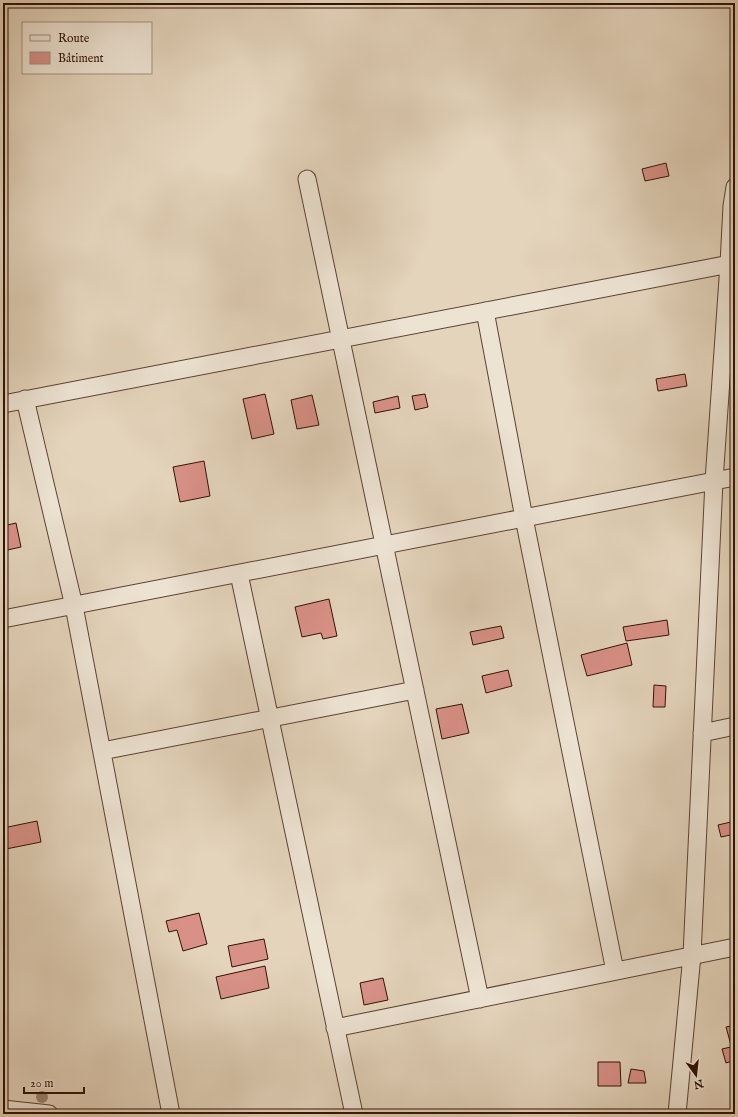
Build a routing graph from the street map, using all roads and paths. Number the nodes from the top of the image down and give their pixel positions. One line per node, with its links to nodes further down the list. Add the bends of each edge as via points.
1 (307, 179): 5 (street)
2 (735, 187): 3 (street, via 732,206)
3 (732, 264): 4 (street); 9 (street)
4 (485, 311): 5 (street); 10 (street)
5 (341, 339): 6 (street); 11 (street)
6 (25, 399): 7 (street); 13 (street)
7 (3, 404)
8 (735, 477): 9 (street)
9 (714, 481): 10 (street); 18 (street)
10 (524, 518): 11 (street); 22 (street)
11 (385, 545): 12 (street); 15 (street)
12 (239, 574): 13 (street); 16 (street)
13 (74, 606): 14 (street); 19 (street)
14 (3, 620)
15 (415, 690): 16 (street); 23 (street)
16 (270, 718): 19 (street); 24 (street)
17 (735, 726): 18 (street)
18 (702, 733): 21 (street)
19 (102, 751): 27 (street)
20 (735, 947): 21 (street)
21 (692, 955): 22 (street); 29 (street)
22 (614, 971): 23 (street)
23 (480, 999): 24 (street)
24 (336, 1028): 28 (street)
25 (3, 1109): 26 (street)
26 (49, 1114)
27 (171, 1114)
28 (354, 1114)
29 (677, 1114)

